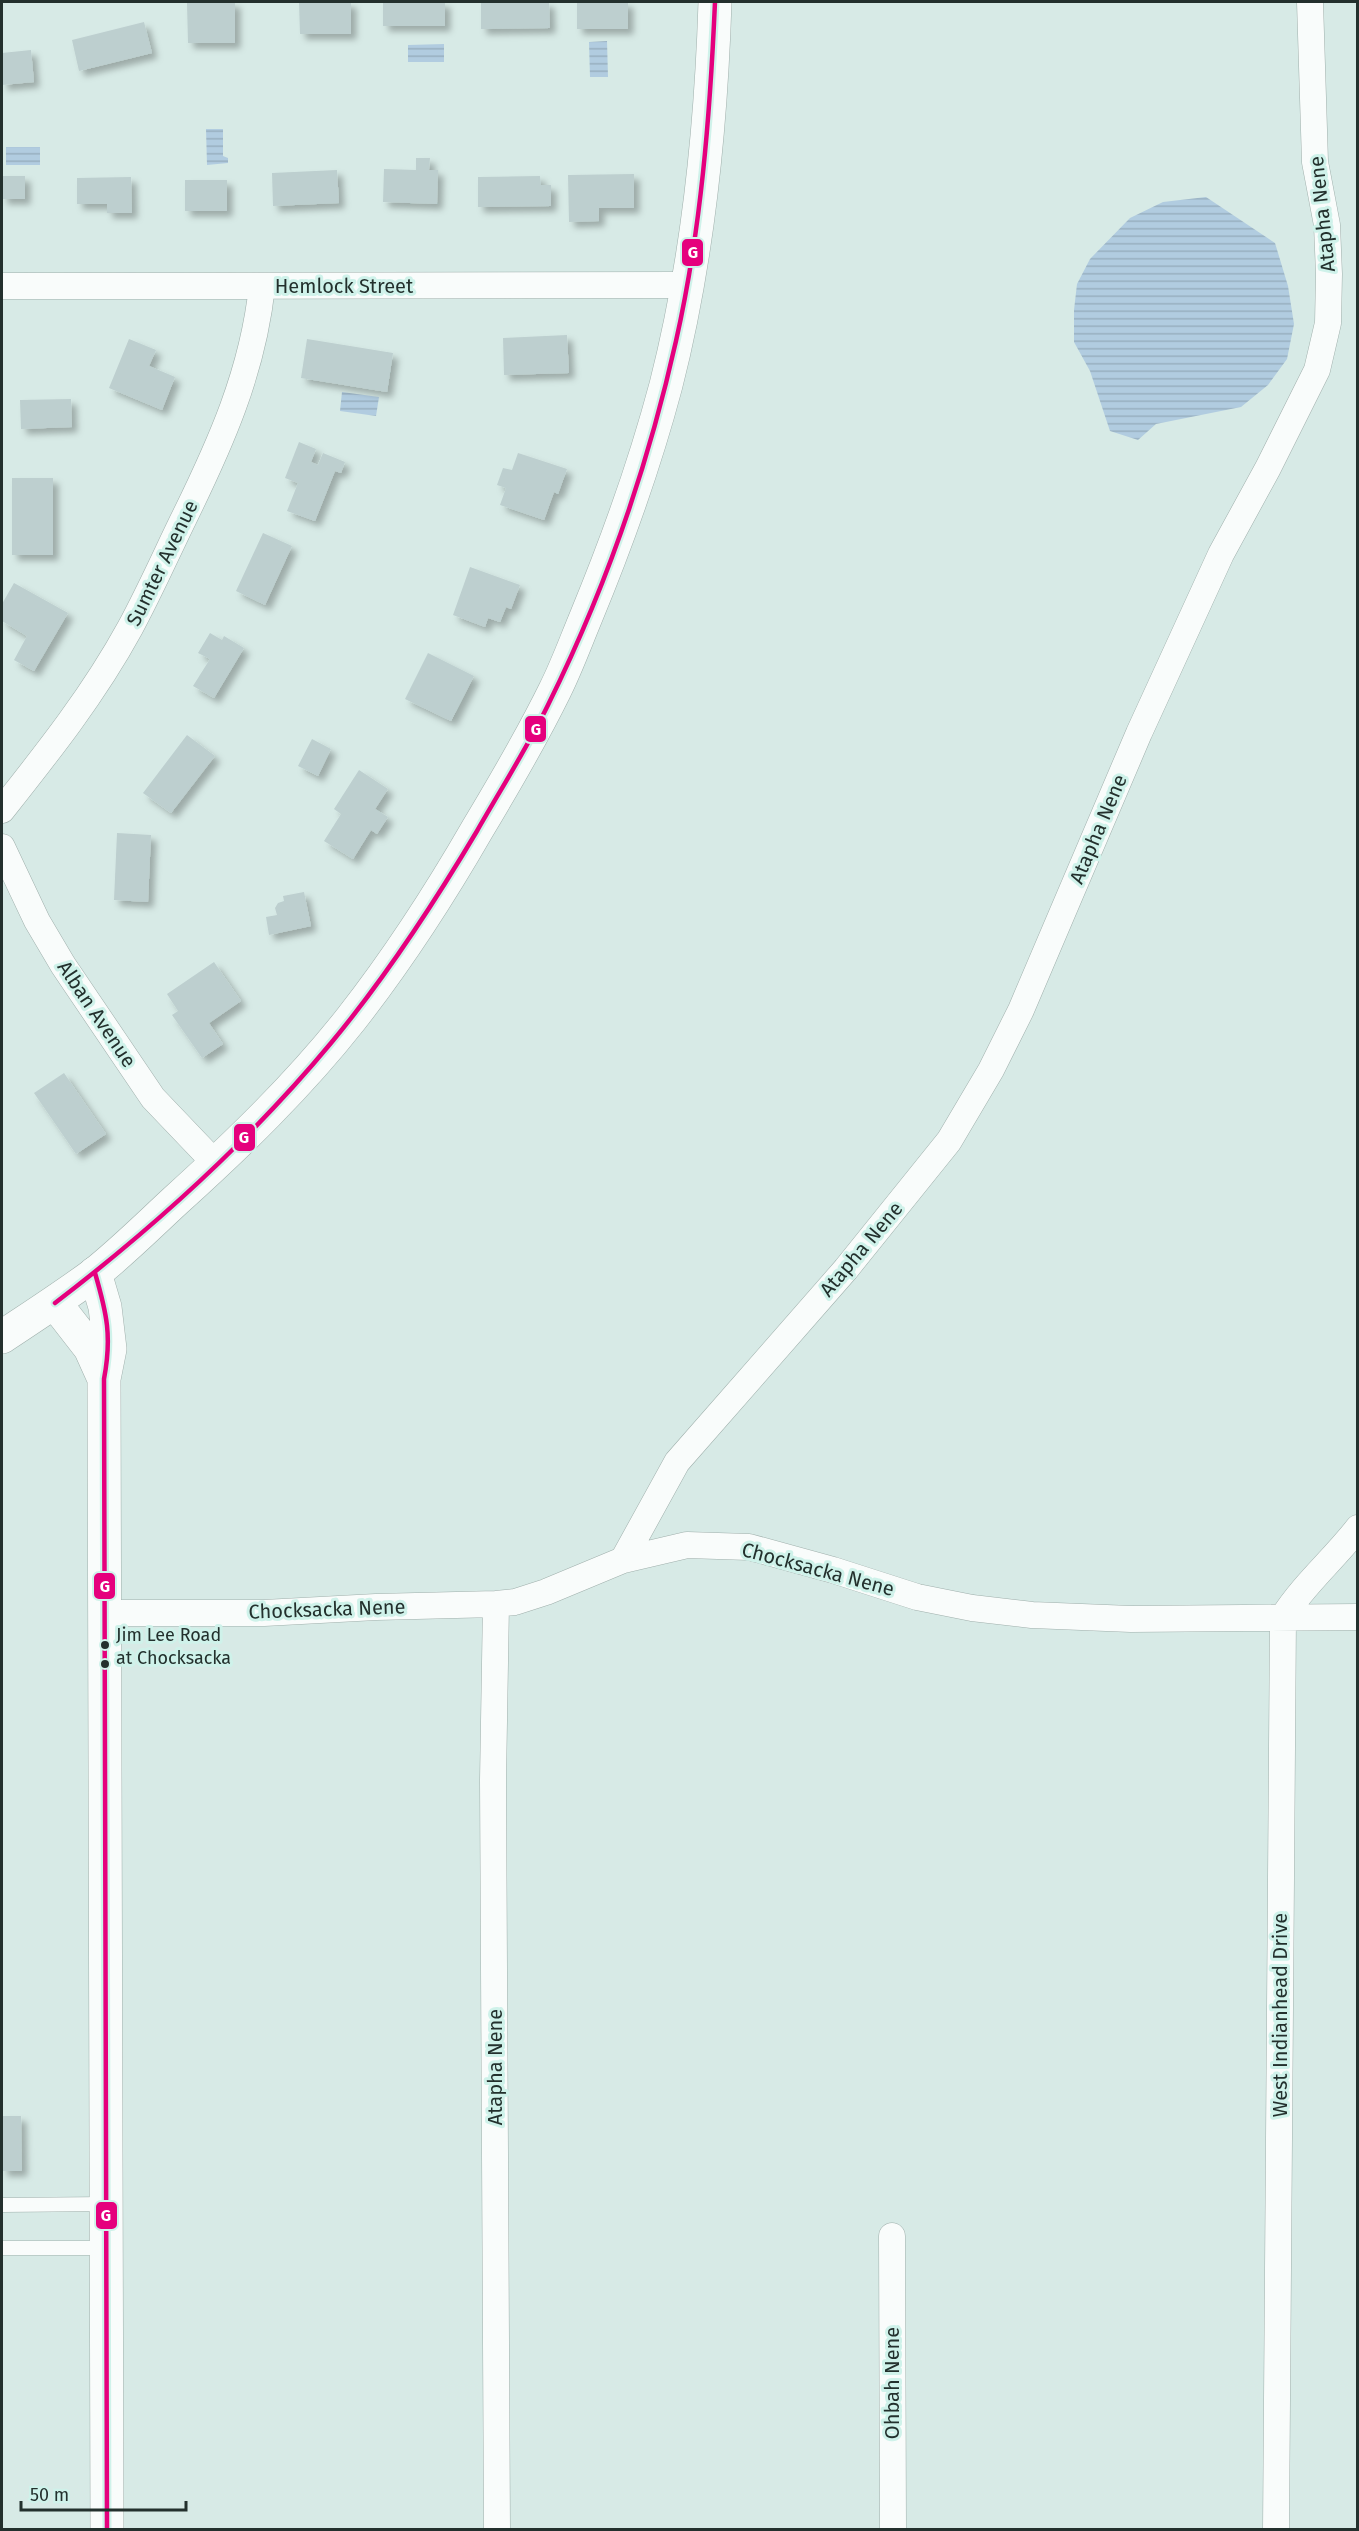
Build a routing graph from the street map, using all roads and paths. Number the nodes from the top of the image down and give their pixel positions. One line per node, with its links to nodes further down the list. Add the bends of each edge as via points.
1 (714, 2): 3 (main road, via 708,133)
2 (1310, 2): 14 (street, Atapha Nene, via 1315,162 1327,225 1329,274 1328,323 1317,370 1221,554 991,1070 949,1141 846,1269 677,1462)
3 (687, 285): 5 (street, Hemlock Street); 8 (main road, via 666,385 604,574 556,687 512,772 450,876 351,1019 298,1081)
4 (2, 286): 5 (street, Hemlock Street)
5 (261, 286): 6 (street, Sumter Avenue, via 258,324 244,380 205,477 140,609 68,726)
6 (2, 810)
7 (2, 847): 8 (street, Alban Avenue, via 63,965 153,1098)
8 (216, 1164): 9 (main road)
9 (95, 1273): 10 (main road); 12 (main road, via 105,1307 110,1349)
10 (55, 1303): 11 (main road); 12 (main road, via 90,1348)
11 (2, 1337)
12 (104, 1379): 16 (main road)
13 (1358, 1528): 17 (street, via 1295,1598)
14 (623, 1560): 15 (street, Chocksacka Nene, via 546,1592); 17 (street, Chocksacka Nene, via 687,1545 749,1547 917,1597 972,1608 1131,1619)
15 (496, 1605): 16 (street, Chocksacka Nene); 25 (street, Atapha Nene, via 493,1792)
16 (106, 1612): 19 (main road)
17 (1283, 1617): 18 (street, Chocksacka Nene); 27 (street, West Indianhead Drive)
18 (1358, 1617)
19 (106, 2204): 20 (lane); 23 (main road)
20 (2, 2205)
21 (892, 2236): 26 (street, Ohbah Nene)
22 (2, 2248): 23 (lane)
23 (106, 2248): 24 (main road)
24 (107, 2529)
25 (497, 2529)
26 (893, 2529)
27 (1276, 2529)

